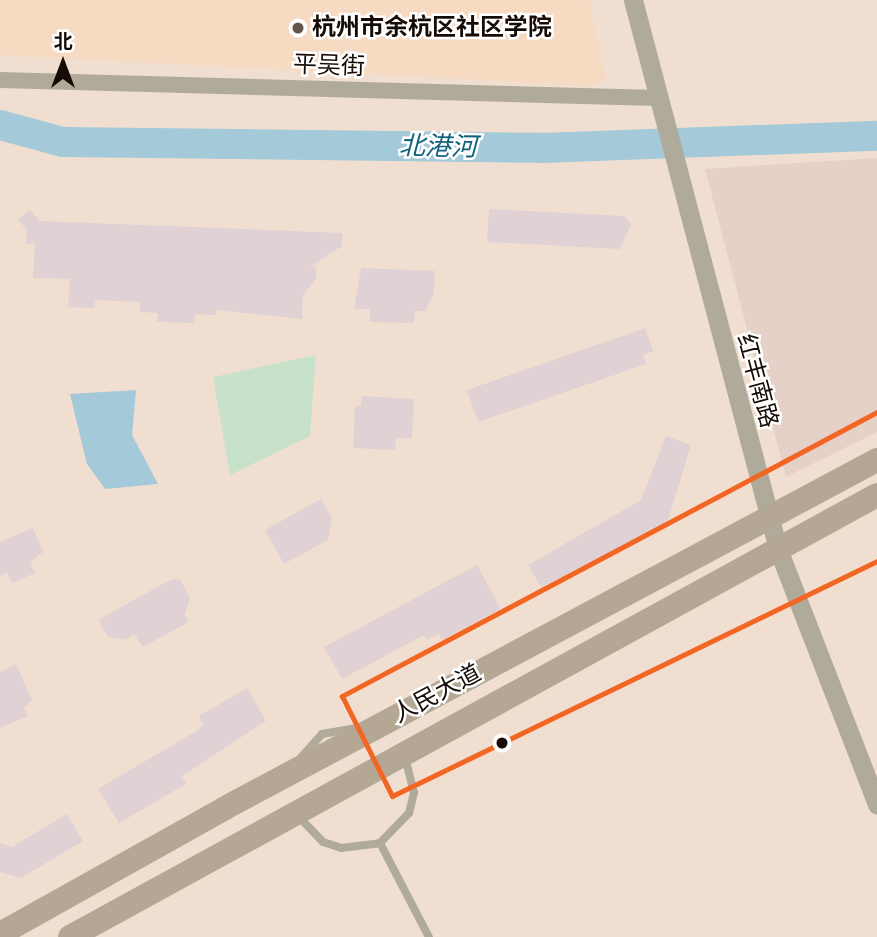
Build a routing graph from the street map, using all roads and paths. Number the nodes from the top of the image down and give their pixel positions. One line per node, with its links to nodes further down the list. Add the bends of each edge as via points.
1 (633, 0): 3 (street, 红丰南路)
2 (0, 80): 3 (street, 平吴街)
3 (657, 99): 6 (street, 红丰南路)
4 (877, 460): 6 (main road, 人民大道)
5 (877, 495): 7 (main road, 人民大道)
6 (769, 517): 7 (street, 红丰南路); 10 (main road, 人民大道)
7 (778, 550): 9 (main road, 人民大道); 11 (street, 红丰南路)
8 (372, 729): 10 (lane, via 352,726 322,734 300,754)
9 (404, 754): 12 (main road, 人民大道); 13 (lane, via 413,773 409,813)
10 (292, 772): 14 (main road, 人民大道)
11 (877, 804)
12 (296, 813): 13 (lane, via 323,842 361,848); 15 (main road, 人民大道)
13 (380, 843): 16 (lane)
14 (0, 934)
15 (70, 937)
16 (429, 937)

